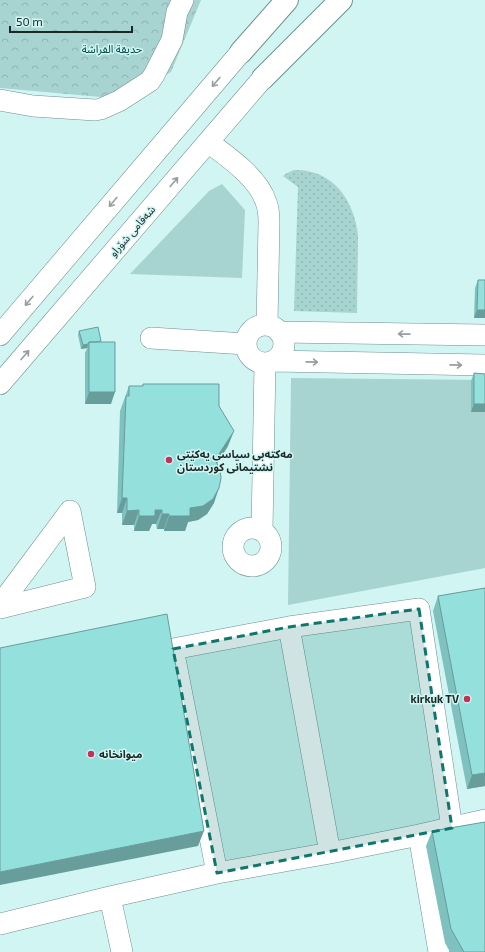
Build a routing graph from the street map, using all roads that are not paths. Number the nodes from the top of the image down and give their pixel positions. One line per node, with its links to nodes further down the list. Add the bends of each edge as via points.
1 (183, 0): 8 (street, via 177,12 172,40 154,75 150,81 119,101 95,110 33,106)
2 (273, 0): 6 (highway)
3 (287, 0): 6 (highway)
4 (331, 0): 7 (highway)
5 (341, 0): 7 (highway)
6 (241, 52): 10 (street, one-way to 10)
7 (263, 78): 9 (street, شەقامی شۆراو)
8 (0, 100)
9 (208, 142): 11 (street, شەقامی شۆراو, one-way to 9); 12 (street, via 256,183 266,202 269,212)
10 (127, 186): 11 (street); 14 (street, one-way to 14)
11 (153, 207): 21 (street, شەقامی شۆراو, one-way to 11)
12 (273, 328): 13 (street, one-way to 12); 17 (street, via 255,328 250,332); 18 (street, via 283,338 284,344 279,357)
13 (431, 334): 15 (street); 19 (street)
14 (0, 335)
15 (485, 335)
16 (151, 338): 17 (street)
17 (246, 344): 18 (street, via 254,360)
18 (269, 362): 19 (street, one-way to 19); 22 (street)
19 (430, 364): 20 (street, one-way to 20)
20 (485, 365)
21 (0, 384)
22 (262, 531)
23 (0, 605): 24 (street, via 70,511 85,587)
24 (0, 608)
25 (289, 627): 27 (street, via 419,609); 29 (street); 30 (street, via 173,649)
26 (485, 820): 27 (street)
27 (452, 828): 28 (street)
28 (419, 835): 29 (street); 34 (street)
29 (330, 853): 30 (street)
30 (217, 873): 31 (street)
31 (110, 897): 32 (street); 33 (street)
32 (0, 924)
33 (122, 952)
34 (439, 952)

